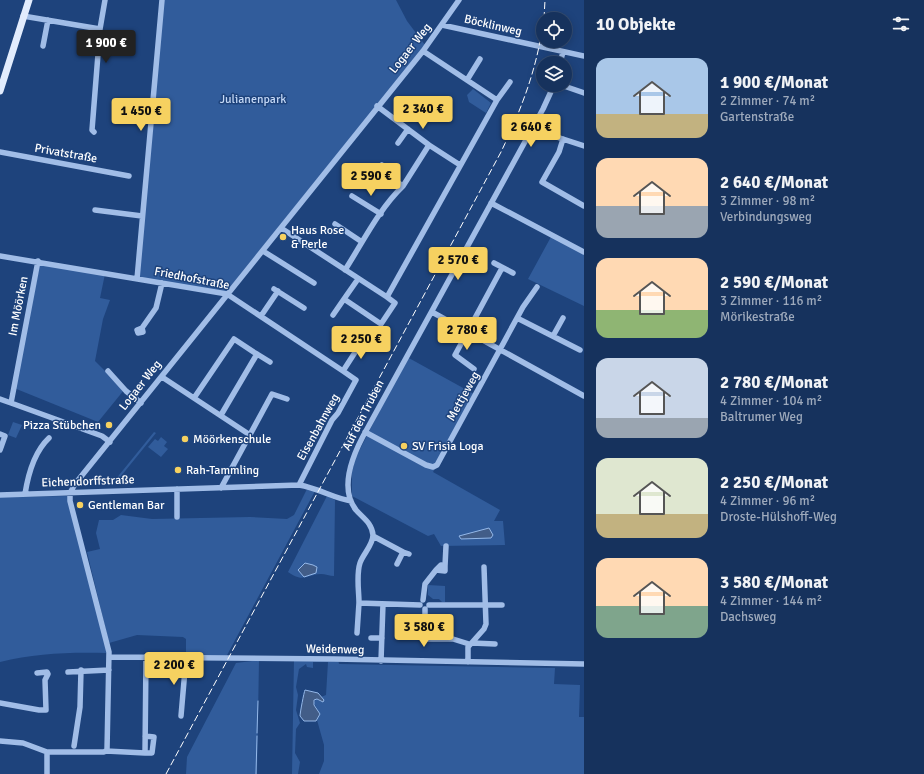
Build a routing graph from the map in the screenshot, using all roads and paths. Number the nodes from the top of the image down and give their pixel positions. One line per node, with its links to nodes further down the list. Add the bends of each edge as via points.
1 (29, 0): 5 (main road)
2 (105, 0): 8 (street)
3 (162, 0): 40 (street)
4 (459, 0): 7 (street, Logaer Weg)
5 (23, 16): 6 (street); 17 (main road)
6 (48, 20): 8 (street); 9 (street)
7 (442, 25): 10 (street, Logaer Weg); 11 (street, Böcklinweg)
8 (100, 29): 25 (street, via 92,130)
9 (43, 46)
10 (422, 51): 15 (street); 22 (street, Logaer Weg)
11 (563, 52): 12 (street); 13 (street, Böcklinweg)
12 (562, 56)
13 (584, 56)
14 (480, 59): 15 (street)
15 (467, 80): 21 (street)
16 (510, 82): 21 (street)
17 (0, 89)
18 (572, 89): 20 (street)
19 (550, 92): 24 (street, Auf den Truben)
20 (584, 93)
21 (497, 100): 31 (street)
22 (377, 106): 23 (street); 42 (street, Logaer Weg)
23 (408, 129): 27 (street); 28 (street)
24 (532, 129): 26 (street); 36 (street, Auf den Truben)
25 (94, 132)
26 (563, 139): 29 (street); 37 (street, via 559,152 542,182)
27 (398, 143)
28 (430, 146): 31 (street); 34 (street)
29 (584, 146)
30 (0, 152): 32 (street, Privatstraße)
31 (460, 165): 58 (street)
32 (129, 176)
33 (373, 179): 34 (street, via 380,167)
34 (403, 186): 39 (street)
35 (352, 196): 39 (street)
36 (491, 202): 45 (street); 61 (street, Auf den Truben)
37 (584, 206)
38 (95, 210): 40 (street)
39 (381, 214): 43 (street)
40 (142, 216): 52 (street)
41 (335, 224): 43 (street)
42 (281, 228): 44 (street, Logaer Weg); 50 (street)
43 (362, 242): 50 (street)
44 (263, 251): 55 (street); 57 (street, Logaer Weg)
45 (584, 252)
46 (0, 256): 47 (street, Friedhofstraße)
47 (38, 262): 52 (street, Friedhofstraße); 83 (street, Im Möörken)
48 (494, 263): 49 (street)
49 (502, 268): 51 (street); 67 (street)
50 (345, 270): 53 (street)
51 (513, 274)
52 (137, 278): 54 (street, Friedhofstraße)
53 (358, 279): 58 (street); 59 (street)
54 (162, 283): 57 (street, Friedhofstraße); 66 (street, via 156,308)
55 (314, 283)
56 (537, 286): 64 (street)
57 (227, 294): 63 (street, Friedhofstraße); 77 (street, Logaer Weg)
58 (387, 297): 59 (street, via 395,303 382,324)
59 (344, 299): 62 (street)
60 (304, 308): 63 (street, via 276,290)
61 (432, 312): 67 (street); 86 (street, Auf den Truben)
62 (333, 315)
63 (261, 316): 76 (street, Friedhofstraße)
64 (517, 318): 68 (street); 70 (street)
65 (563, 318): 68 (street)
66 (142, 328)
67 (467, 331): 70 (street); 74 (street, via 453,354)
68 (554, 336): 71 (street)
69 (363, 340): 76 (street)
70 (501, 350): 79 (street); 86 (street, Mettjeweg, via 437,465 426,465)
71 (580, 350)
72 (257, 354): 73 (street); 80 (street, via 234,339); 85 (street)
73 (270, 362)
74 (474, 369)
75 (108, 371): 84 (street)
76 (344, 371): 78 (street, Friedhofstraße)
77 (162, 376): 80 (street); 84 (street, Logaer Weg)
78 (356, 380): 92 (street, Eisenbahnweg, via 332,420)
79 (584, 396)
80 (194, 398): 85 (street)
81 (0, 399): 83 (street)
82 (287, 399): 88 (street, via 272,394)
83 (10, 403): 90 (street, via 102,436)
84 (141, 403): 90 (street, Logaer Weg)
85 (221, 415): 88 (street)
86 (365, 432): 98 (street, Auf den Truben, via 350,468)
87 (0, 434): 91 (street, via 5,436)
88 (250, 435): 93 (street)
89 (49, 438): 96 (street, via 30,472)
90 (110, 442): 95 (street, Logaer Weg)
91 (0, 450)
92 (299, 485): 93 (street, Eichendorffstraße); 98 (street, Eichendorffstraße)
93 (222, 488): 94 (street, Eichendorffstraße)
94 (177, 489): 95 (street, Eichendorffstraße); 99 (street)
95 (70, 493): 96 (street, Eichendorffstraße); 115 (street, via 70,502)
96 (25, 494): 97 (street, Eichendorffstraße)
97 (0, 495)
98 (351, 501): 100 (street, via 369,523)
99 (177, 517)
100 (373, 536): 102 (street, via 406,553); 105 (street, via 360,564)
101 (446, 546): 104 (street, via 445,571 436,570 425,584)
102 (396, 564)
103 (484, 567): 107 (street)
104 (422, 602): 106 (street); 109 (street, via 421,608)
105 (359, 603): 106 (street); 110 (street)
106 (383, 604): 112 (street)
107 (485, 605): 108 (street); 109 (street); 113 (street, via 486,624)
108 (502, 605)
109 (427, 607): 113 (street, via 425,639 453,640)
110 (357, 633)
111 (371, 638): 112 (street)
112 (382, 638): 118 (street)
113 (470, 644): 114 (street); 119 (street)
114 (495, 644)
115 (109, 657): 116 (street, Weidenweg); 122 (street)
116 (146, 657): 117 (street, Weidenweg); 127 (street)
117 (186, 658): 118 (street, Weidenweg); 126 (street)
118 (382, 661): 119 (street, Weidenweg)
119 (468, 662): 120 (street, Weidenweg)
120 (584, 664)
121 (81, 670): 122 (street); 124 (street); 129 (street, via 80,706)
122 (109, 670): 130 (street)
123 (45, 672): 125 (street, via 41,676 45,680 44,711)
124 (68, 672)
125 (0, 703)
126 (181, 716)
127 (145, 736): 132 (street); 132 (street, via 154,737 154,752)
128 (0, 741): 131 (street, via 23,743)
129 (74, 746)
130 (106, 751): 131 (street); 132 (street)
131 (47, 752): 133 (street)
132 (145, 753)
133 (47, 774)

